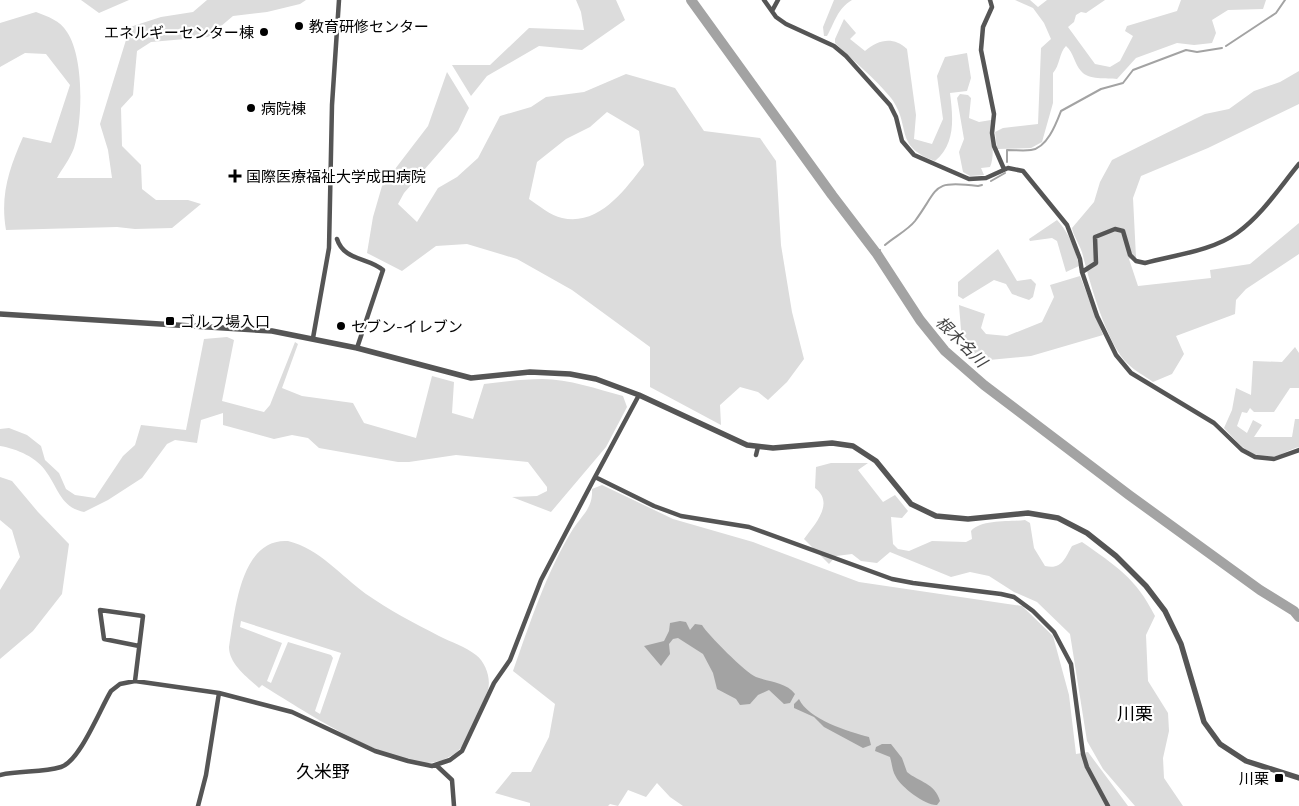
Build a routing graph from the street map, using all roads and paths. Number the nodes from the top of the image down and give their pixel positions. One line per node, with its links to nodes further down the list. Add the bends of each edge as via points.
1 (339, 0): 11 (street, via 332,105 329,248)
2 (764, 0): 5 (street)
3 (778, 0): 5 (street)
4 (990, 0): 7 (street, via 992,7 983,27 981,50 994,114 994,146)
5 (772, 10): 7 (street, via 786,24 830,44 846,56 890,105 902,141 914,155 969,178 986,178)
6 (1299, 164): 9 (street, via 1274,198 1244,227 1222,241 1145,263 1130,255 1123,231 1115,229 1095,237 1096,264)
7 (1004, 169): 9 (street, via 1023,171 1067,225)
8 (337, 239): 12 (street, via 350,255 382,270)
9 (1082, 272): 15 (street, via 1097,316 1116,355 1131,373 1214,423 1255,458 1274,459)
10 (0, 314): 11 (street, via 246,328)
11 (313, 338): 12 (street)
12 (357, 348): 13 (street, via 463,377 557,372 596,379)
13 (639, 395): 14 (street, via 733,441); 17 (street)
14 (758, 447): 16 (street); 23 (street, via 832,443 853,446 876,461 912,504 936,516 968,519 1028,513 1049,515 1074,525 1116,556 1166,611 1180,639 1204,722 1220,744 1246,761)
15 (1299, 450)
16 (756, 455)
17 (595, 477): 21 (street, via 541,580 517,646 494,683 465,746 455,757); 26 (street, via 680,516 749,527 892,579 1001,594 1024,602 1054,632 1067,656 1074,679 1083,754)
18 (139, 646): 18 (street, via 143,616 100,610 104,639); 19 (street)
19 (135, 681): 20 (street); 22 (street, via 120,684 111,691 68,763 47,770)
20 (219, 693): 21 (street, via 292,712 392,756); 24 (street)
21 (436, 765): 25 (street, via 452,780)
22 (0, 775)
23 (1299, 778)
24 (198, 806)
25 (454, 806)
26 (1108, 806)

